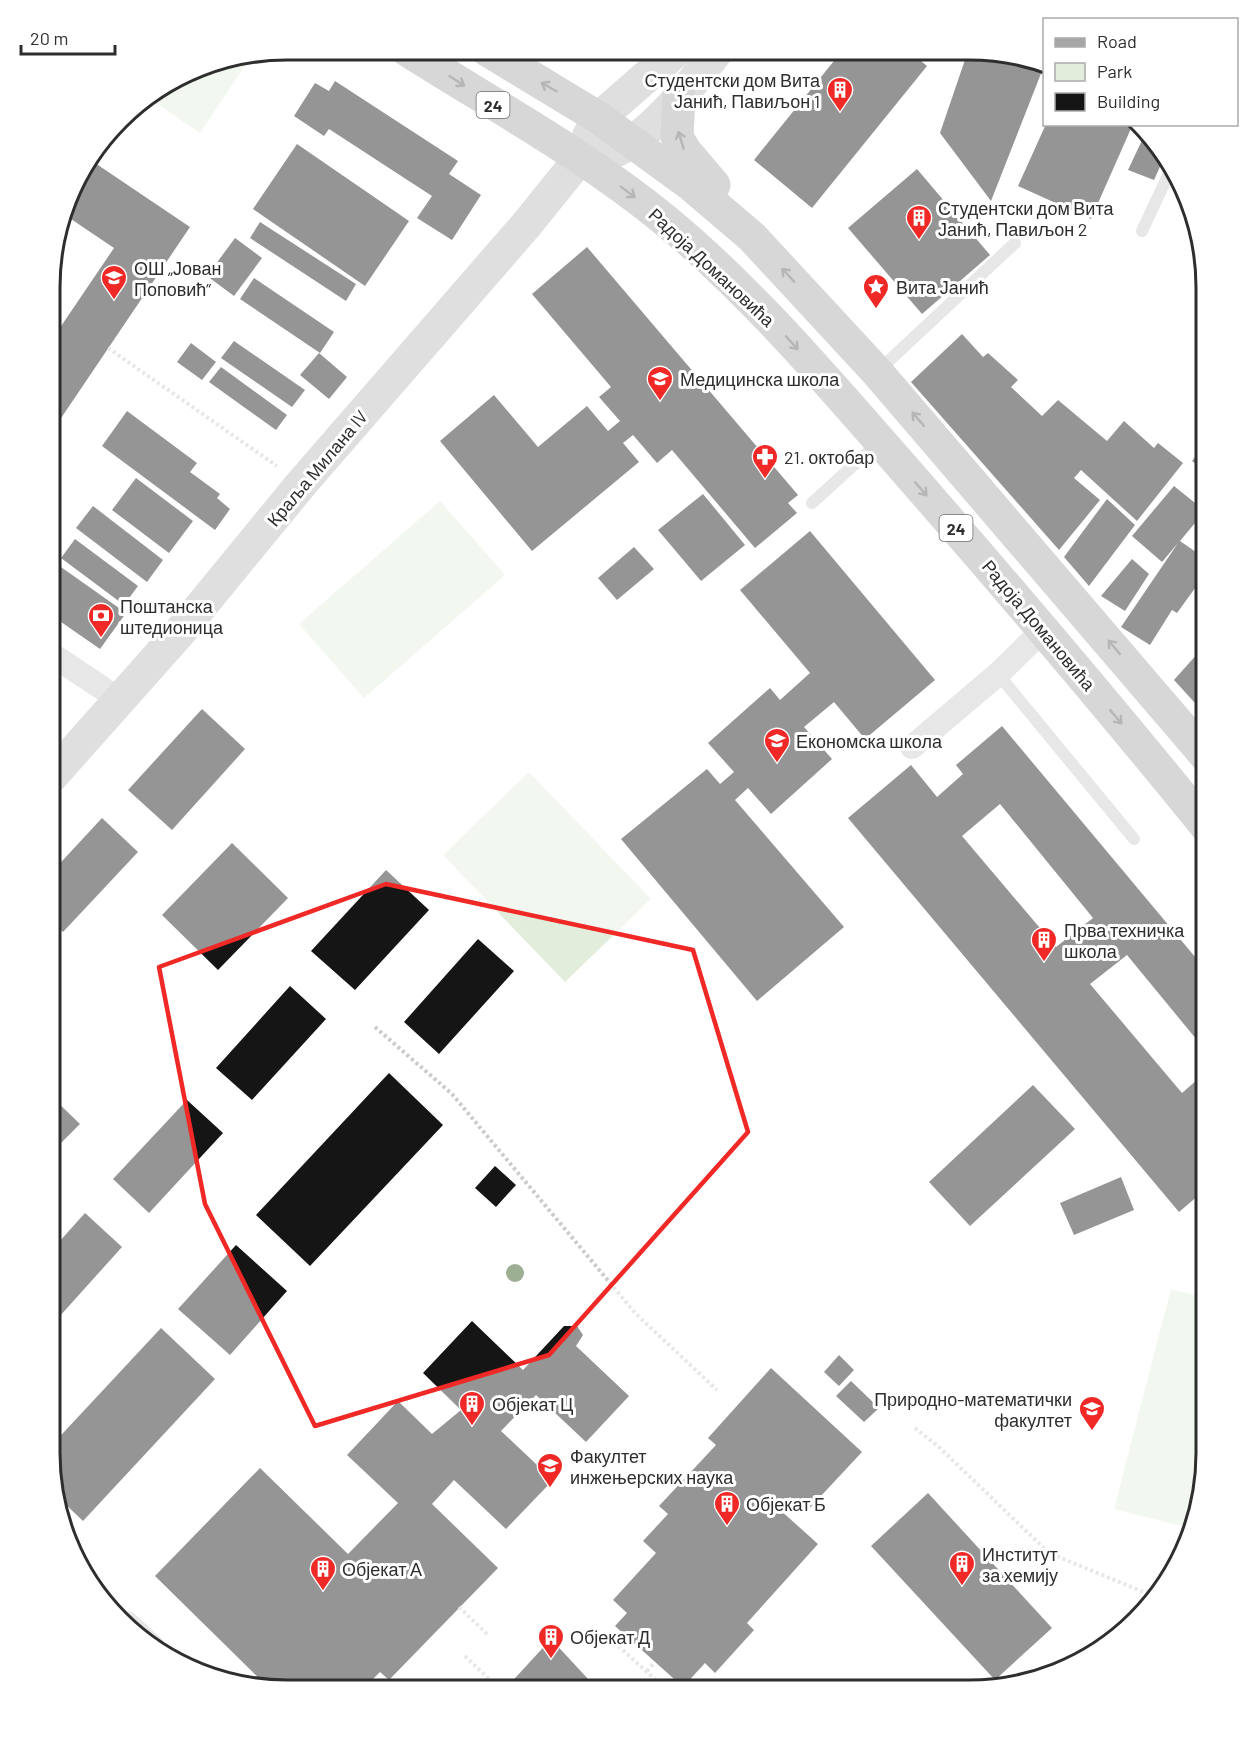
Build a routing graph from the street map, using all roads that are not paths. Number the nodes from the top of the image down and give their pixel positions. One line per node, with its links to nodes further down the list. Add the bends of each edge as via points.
1 (424, 60): 8 (main road, 24, one-way to 8)
2 (503, 60): 6 (main road, 24, one-way to 2)
3 (666, 60): 6 (main road)
4 (710, 60): 5 (main road)
5 (679, 97): 7 (main road); 11 (main road, one-way to 5, via 736,208 677,137)
6 (599, 118): 7 (main road, 24); 8 (main road, Краља Милана IV)
7 (632, 142): 8 (main road, via 616,152); 11 (main road, 24)
8 (581, 157): 14 (main road, Радоја Домановића / 24, one-way to 14, via 669,224 722,272 785,335); 19 (main road, Краља Милана IV)
9 (1167, 177): 10 (lane)
10 (1142, 231)
11 (752, 237): 13 (main road, 24, one-way to 11)
12 (1015, 243): 13 (lane)
13 (877, 372): 20 (main road, 24, one-way to 13)
14 (879, 441): 15 (lane); 16 (main road, Радоја Домановића / 24, one-way to 16)
15 (812, 503)
16 (1044, 629): 18 (street); 23 (main road, Радоја Домановића / 24, one-way to 23)
17 (60, 660): 19 (street)
18 (998, 674): 21 (street); 24 (lane)
19 (120, 700): 22 (main road, Краља Милана IV)
20 (1196, 744)
21 (912, 747)
22 (60, 767)
23 (1196, 814)
24 (1134, 838)

